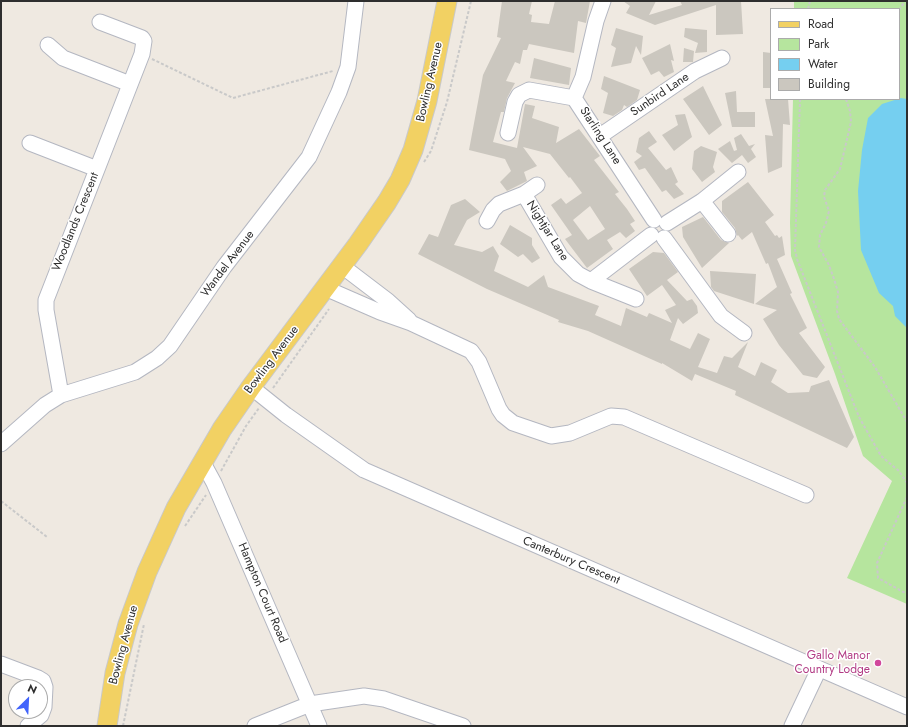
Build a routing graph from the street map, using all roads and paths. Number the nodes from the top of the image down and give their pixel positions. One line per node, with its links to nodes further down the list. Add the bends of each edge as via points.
1 (356, 1): 9 (street, Wandel Avenue)
2 (448, 1): 27 (main road, Bowling Avenue, via 427,101 412,150 391,196)
3 (471, 1): 17 (path, via 447,102 431,152)
4 (603, 1): 11 (street, Starling Lane, via 583,77)
5 (100, 22): 7 (street, via 142,38)
6 (48, 45): 10 (street, via 63,58)
7 (142, 54): 9 (path, via 234,98); 10 (street, Woodlands Crescent)
8 (722, 58): 15 (street, Sunbird Lane, via 695,71)
9 (348, 68): 34 (street, Wandel Avenue, via 309,157 224,267 170,346 135,372)
10 (130, 84): 18 (street, Woodlands Crescent)
11 (574, 98): 14 (street, via 529,90 519,95); 15 (street, Starling Lane)
12 (800, 100): 40 (path, via 795,250 797,259 858,416 881,456 899,471)
13 (846, 100): 36 (path, via 851,122 840,169 825,190 824,197 829,211 820,235 819,247 829,265 838,292 839,319 875,367)
14 (508, 133)
15 (600, 136): 24 (street, Starling Lane)
16 (30, 143): 18 (street)
17 (423, 164)
18 (96, 169): 34 (street, Woodlands Crescent, via 46,300)
19 (738, 172): 22 (street)
20 (537, 185): 21 (street, Nightjar Lane)
21 (524, 194): 23 (street, Nightjar Lane, via 499,204); 28 (street, Nightjar Lane, via 561,257 578,274)
22 (702, 201): 24 (street); 25 (street)
23 (487, 221)
24 (660, 221): 26 (street, via 648,229)
25 (728, 234)
26 (657, 236): 28 (street); 32 (street, via 721,316)
27 (342, 266): 29 (main road, Bowling Avenue); 31 (street, via 388,301)
28 (591, 281): 30 (street, Nightjar Lane)
29 (332, 291): 31 (street); 33 (main road, Bowling Avenue); 35 (path)
30 (636, 299)
31 (411, 323): 41 (street, via 456,343 475,355 502,415 512,422 551,436 570,433 611,416 624,417)
32 (744, 333)
33 (251, 387): 35 (street, Canterbury Crescent); 38 (main road, Bowling Avenue)
34 (61, 395): 37 (street, Wandel Avenue, via 45,405)
35 (265, 400): 39 (path, via 246,426); 49 (street, Canterbury Crescent, via 364,470)
36 (907, 422)
37 (1, 444)
38 (202, 461): 39 (street, Hampton Court Road); 52 (main road, Bowling Avenue, via 167,527 147,572 122,645)
39 (214, 483): 44 (path); 50 (street, Hampton Court Road)
40 (907, 483)
41 (806, 495)
42 (907, 497): 46 (path, via 877,563 878,578)
43 (1, 501): 45 (path)
44 (183, 528)
45 (47, 537)
46 (907, 594)
47 (144, 623): 52 (path)
48 (1, 664): 53 (street, via 43,682 44,707 41,715)
49 (819, 669): 51 (street, Canterbury Crescent); 57 (street)
50 (310, 704): 54 (street); 55 (street, Hampton Court Road); 56 (street, via 364,696 384,699)
51 (907, 708)
52 (110, 724)
53 (28, 726)
54 (255, 726)
55 (319, 726)
56 (463, 726)
57 (792, 726)

